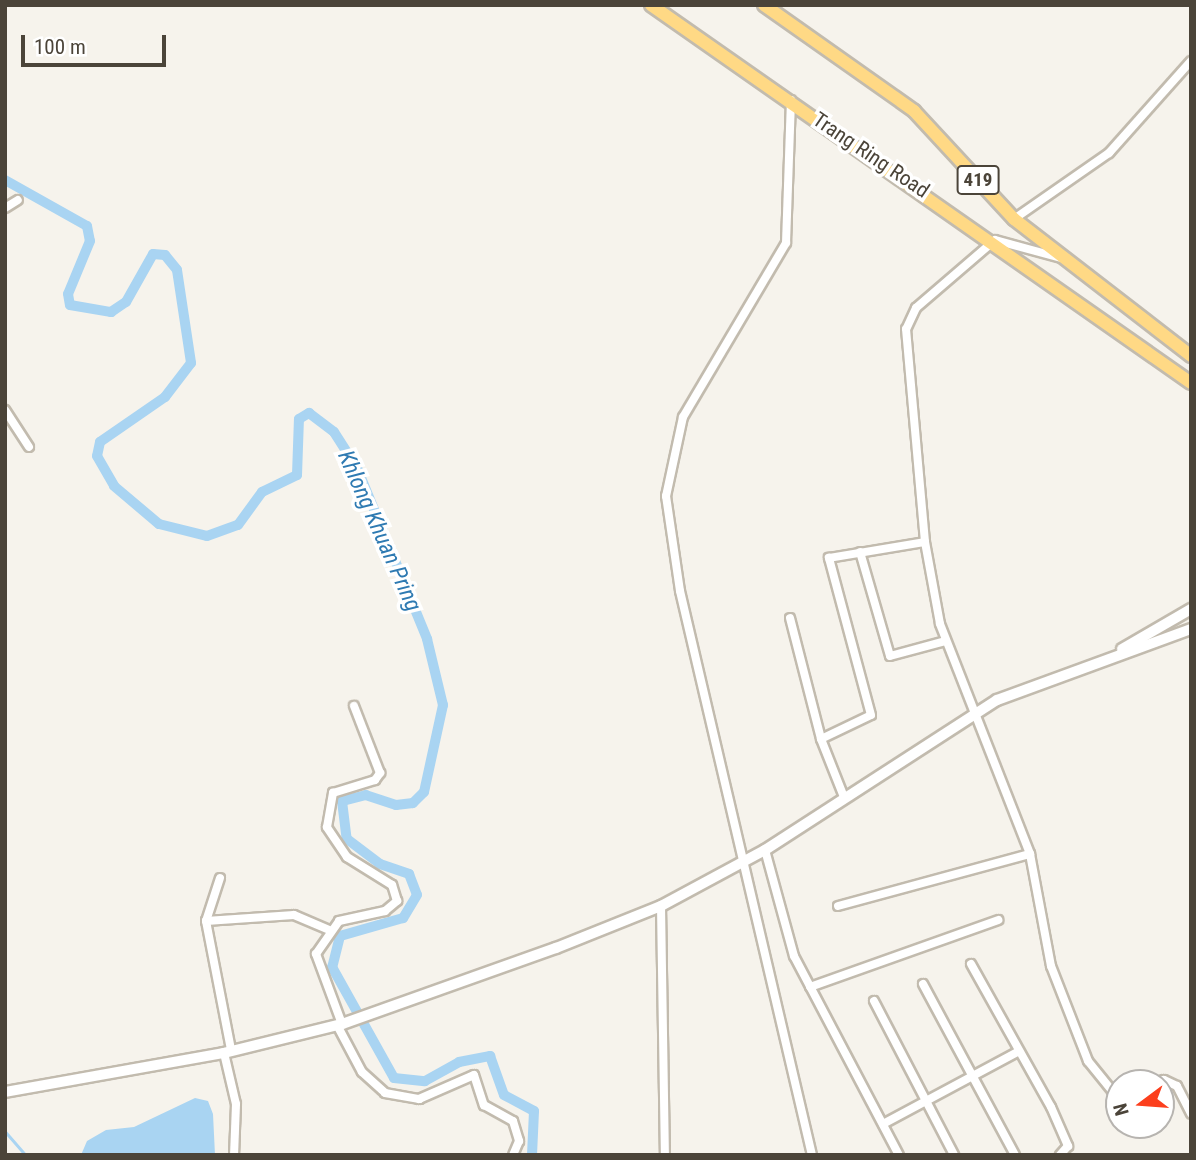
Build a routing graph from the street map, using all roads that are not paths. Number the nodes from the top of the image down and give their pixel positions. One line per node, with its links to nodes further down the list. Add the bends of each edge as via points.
1 (651, 5): 5 (highway, Trang Ring Road / 419)
2 (764, 5): 3 (highway, 419)
3 (781, 12): 8 (highway, 419, via 914,111)
4 (1191, 61): 8 (street, via 1109,153)
5 (791, 100): 9 (highway, Trang Ring Road / 419); 28 (street, via 786,243 683,417 666,496 680,591)
6 (18, 200): 7 (street)
7 (5, 208)
8 (1014, 219): 10 (highway, 419)
9 (995, 240): 10 (street); 12 (highway, Trang Ring Road / 419); 15 (street, via 916,308 906,329)
10 (1075, 262): 11 (highway, 419)
11 (1191, 356)
12 (1191, 383)
13 (5, 410): 14 (street)
14 (29, 447)
15 (925, 542): 16 (street); 20 (street)
16 (860, 552): 20 (street, via 890,656); 24 (street, via 829,558 871,715)
17 (1191, 609): 21 (street)
18 (790, 618): 24 (street)
19 (1191, 629): 21 (street)
20 (946, 641): 23 (street)
21 (1119, 652): 23 (street)
22 (354, 706): 34 (street, via 380,773 375,780 333,793 327,827 347,857 392,885 397,901)
23 (972, 715): 25 (street); 27 (street)
24 (821, 739): 25 (street)
25 (844, 797): 26 (street)
26 (765, 850): 28 (street); 37 (street, via 794,956)
27 (1030, 854): 31 (street); 43 (street, via 1051,966 1088,1060)
28 (741, 862): 30 (street); 52 (street)
29 (220, 878): 33 (street)
30 (661, 906): 39 (street); 49 (street)
31 (838, 906)
32 (998, 920): 37 (street)
33 (206, 921): 34 (street, via 294,915); 40 (street)
34 (329, 930): 39 (street, via 316,963)
35 (971, 964): 41 (street)
36 (923, 984): 42 (street)
37 (810, 987): 48 (street)
38 (874, 1000): 46 (street)
39 (341, 1024): 40 (street); 51 (street, via 362,1072 385,1093 419,1099 474,1074 484,1105 513,1121 519,1141)
40 (227, 1052): 45 (street); 50 (street, via 236,1104)
41 (1017, 1052): 42 (street); 56 (street, via 1068,1146)
42 (973, 1077): 46 (street); 55 (street)
43 (1105, 1082)
44 (1175, 1085): 47 (street)
45 (5, 1092)
46 (925, 1100): 48 (street); 54 (street)
47 (1191, 1114)
48 (883, 1124): 53 (street)
49 (663, 1154)
50 (234, 1155)
51 (513, 1155)
52 (812, 1155)
53 (899, 1155)
54 (954, 1155)
55 (1015, 1155)
56 (1060, 1155)

